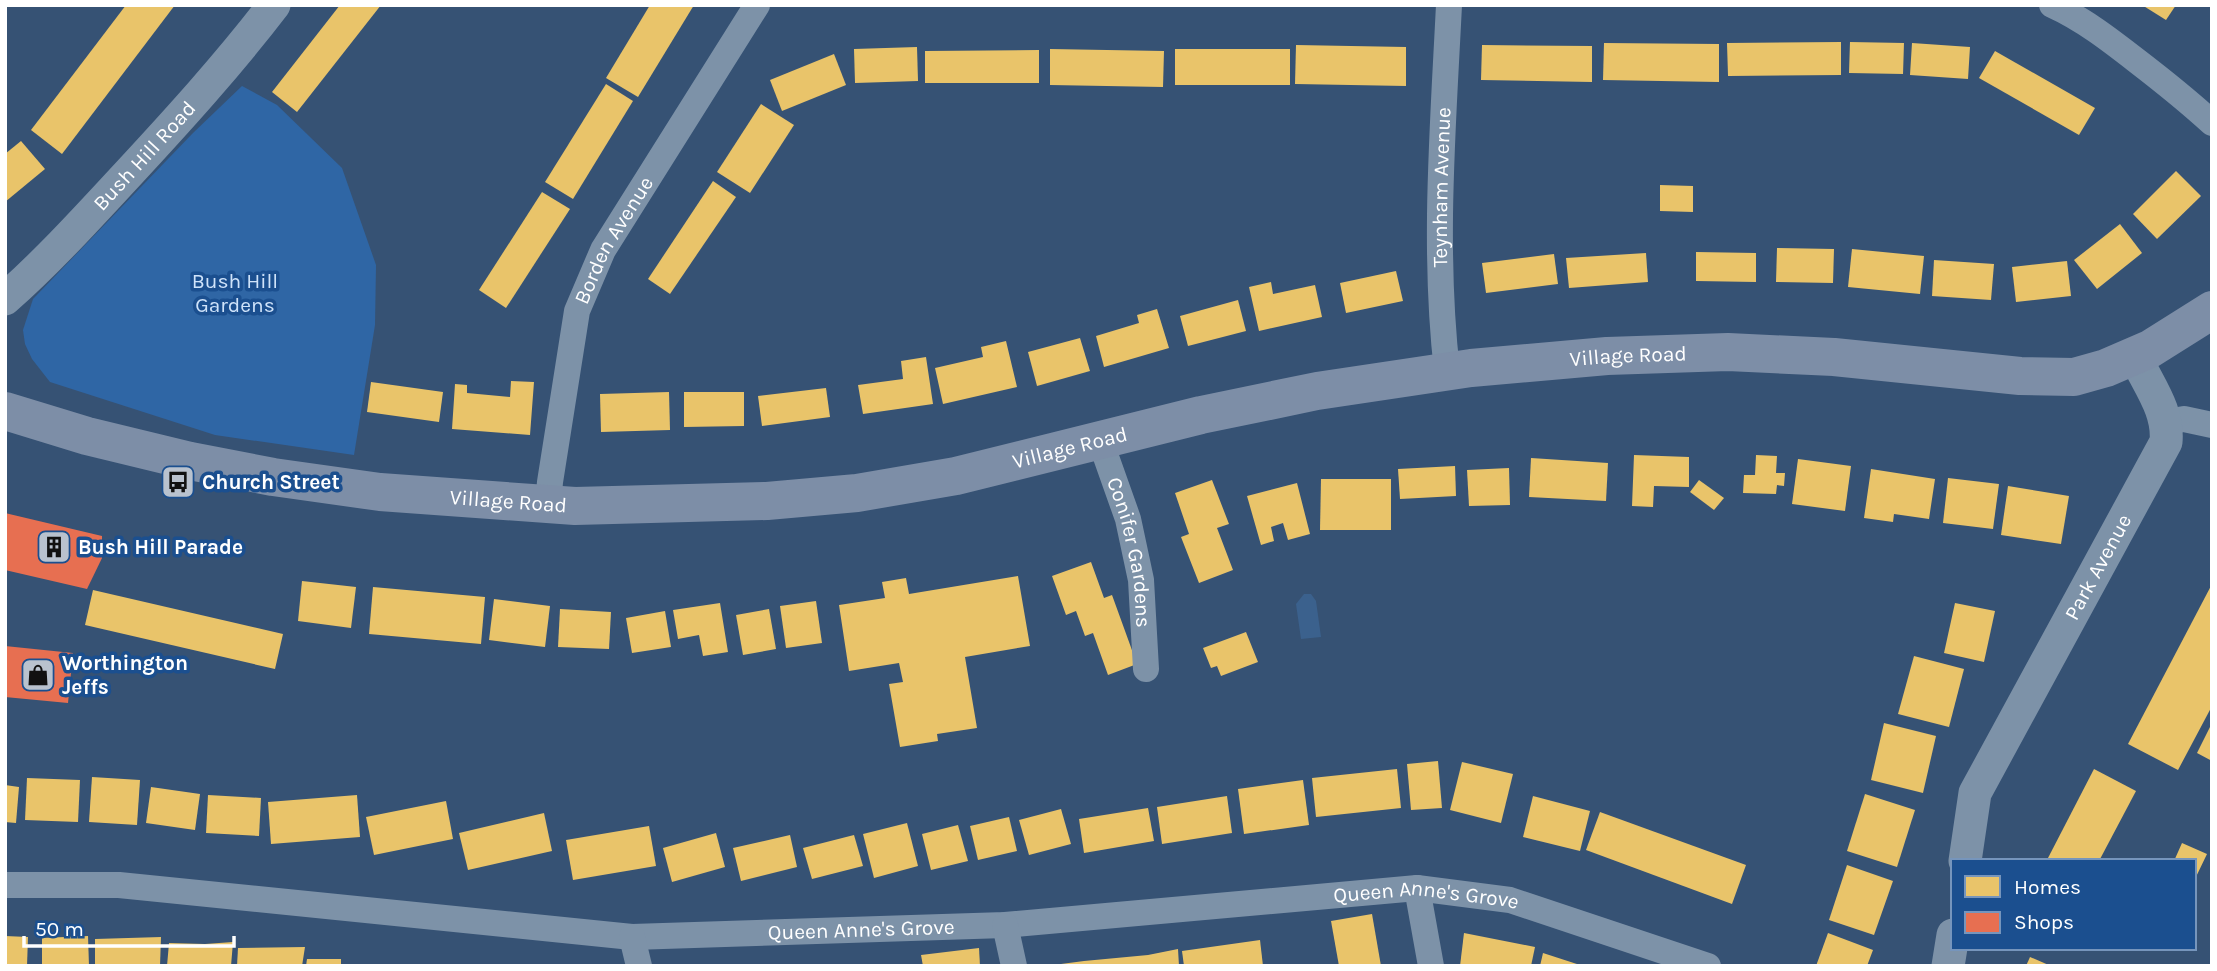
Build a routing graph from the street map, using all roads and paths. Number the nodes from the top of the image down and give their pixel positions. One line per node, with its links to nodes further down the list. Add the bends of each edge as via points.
1 (274, 5): 6 (street, Bush Hill Road, via 178,120)
2 (757, 5): 14 (street, Borden Avenue, via 603,250 577,311)
3 (1448, 5): 9 (street, Teynham Avenue, via 1441,175)
4 (2052, 5): 5 (street, via 2112,41)
5 (2212, 123)
6 (10, 286)
7 (2212, 310): 8 (main road)
8 (2136, 356): 9 (main road, Village Road, via 2058,378 1728,352 1606,356); 11 (street)
9 (1447, 371): 13 (main road, Village Road, via 1317,391)
10 (5, 411): 14 (main road, Village Road, via 190,461 273,477 380,492)
11 (2166, 422): 12 (street, via 2184,419); 16 (street, Park Avenue, via 2166,442 1975,793)
12 (2212, 425)
13 (1100, 440): 14 (main road, Village Road, via 981,470 857,493 738,502); 15 (street, Conifer Gardens, via 1128,519 1141,580)
14 (548, 505)
15 (1146, 669)
16 (1965, 859)
17 (5, 885): 20 (street, Queen Anne's Grove, via 118,885)
18 (1417, 888): 19 (street, Queen Anne's Grove); 24 (street); 25 (street, Queen Anne's Grove, via 1510,900)
19 (1004, 925): 20 (street, Queen Anne's Grove); 23 (street)
20 (632, 937): 22 (street)
21 (1951, 947): 26 (street)
22 (639, 966)
23 (1013, 966)
24 (1431, 966)
25 (1709, 966)
26 (1948, 966)

